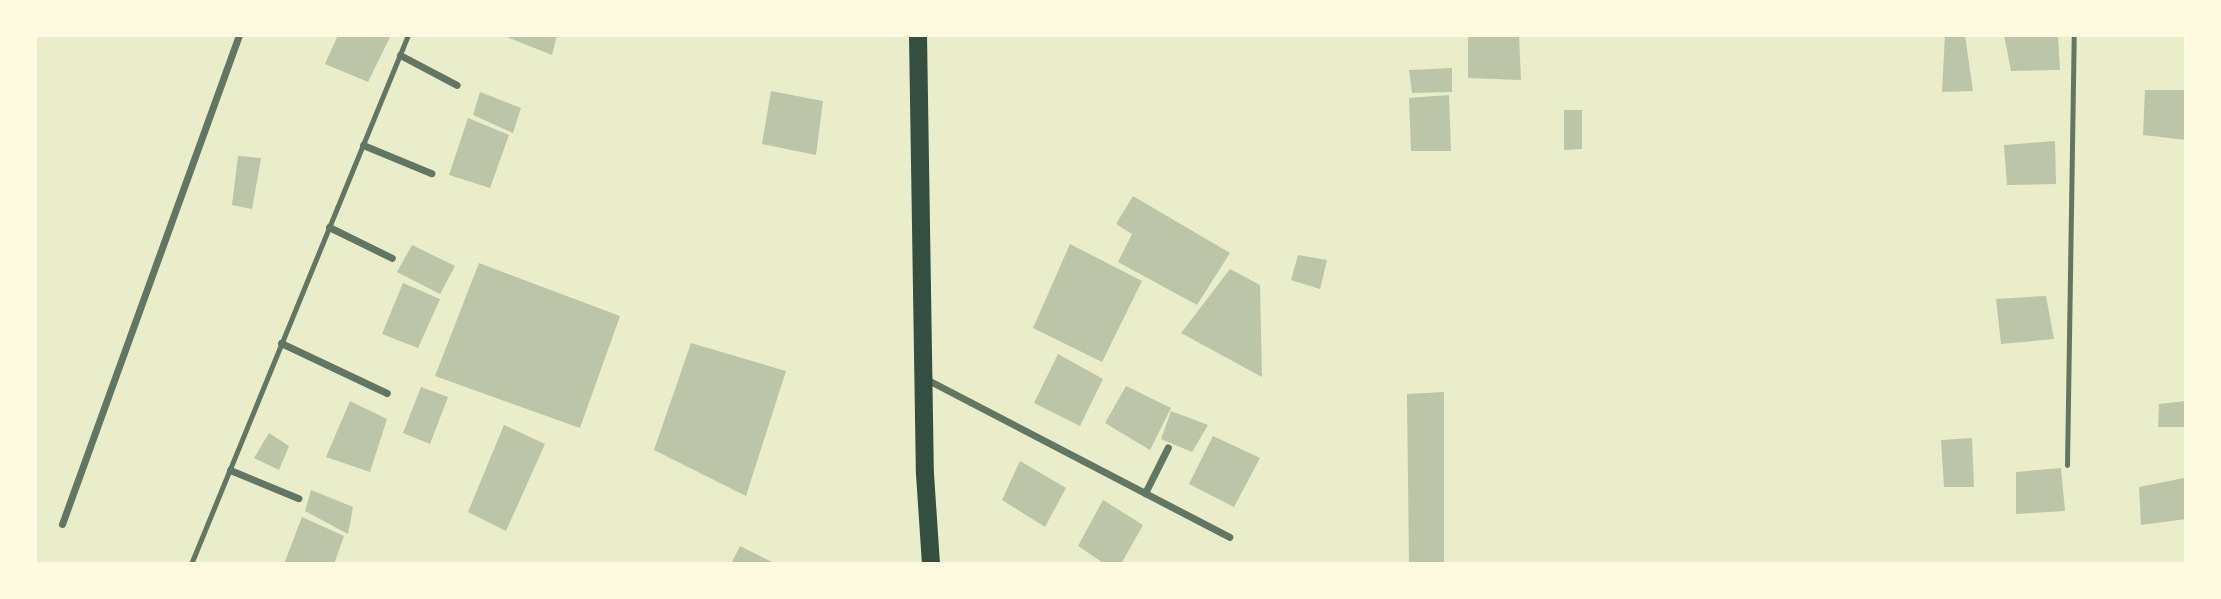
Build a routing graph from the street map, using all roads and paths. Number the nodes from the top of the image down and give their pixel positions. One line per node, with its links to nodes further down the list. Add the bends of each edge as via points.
1 (239, 35): 19 (street)
2 (408, 35): 5 (lane)
3 (918, 35): 12 (main road)
4 (2074, 35): 15 (lane)
5 (400, 55): 6 (street); 7 (lane)
6 (457, 85)
7 (363, 145): 8 (street); 9 (lane)
8 (431, 173)
9 (329, 227): 10 (street); 11 (lane)
10 (392, 258)
11 (281, 343): 13 (street); 16 (lane)
12 (925, 379): 17 (street); 22 (main road)
13 (387, 393)
14 (1168, 447): 17 (street)
15 (2067, 465)
16 (230, 470): 18 (street); 21 (lane)
17 (1145, 493): 20 (street)
18 (298, 498)
19 (62, 524)
20 (1229, 537)
21 (191, 564)
22 (931, 564)

